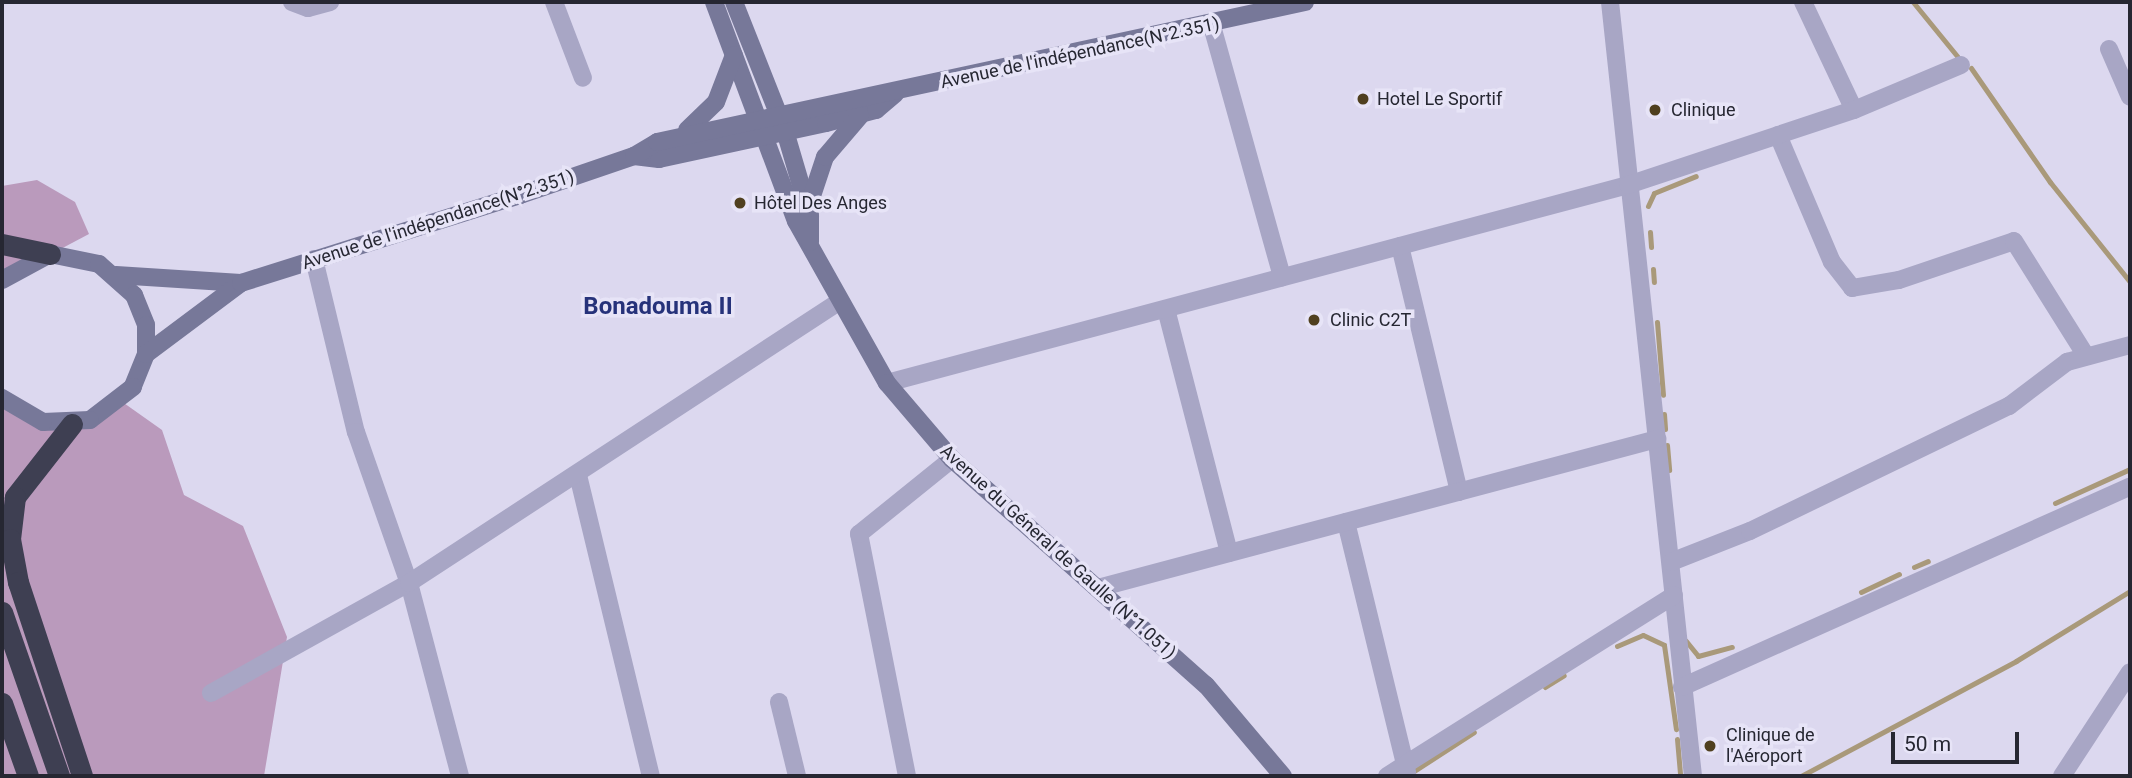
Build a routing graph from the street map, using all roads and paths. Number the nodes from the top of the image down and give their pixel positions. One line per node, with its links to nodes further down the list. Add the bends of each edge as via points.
1 (292, 2): 2 (street, via 308,8)
2 (330, 2)
3 (554, 2): 13 (street)
4 (714, 2): 11 (main road, Avenue du Géneral de Gaulle (N°1.051))
5 (734, 2): 17 (main road, Avenue du Géneral de Gaulle (N°1.051))
6 (1305, 2): 9 (main road, Avenue de l'indépendance(N°2.351))
7 (1610, 2): 25 (street)
8 (1803, 2): 16 (street)
9 (1212, 26): 14 (main road, Avenue de l'indépendance(N°2.351)); 33 (street)
10 (2109, 49): 15 (street)
11 (734, 55): 19 (main road, Avenue du Géneral de Gaulle (N°1.051)); 22 (main road, via 716,102)
12 (1961, 65): 16 (street)
13 (583, 78)
14 (895, 94): 17 (main road, Avenue de l'indépendance(N°2.351), via 871,91); 18 (main road, Avenue de l'indépendance(N°2.351))
15 (2130, 97)
16 (1854, 110): 21 (street)
17 (778, 111): 19 (main road, Avenue de l'indépendance(N°2.351)); 20 (main road, Avenue du Géneral de Gaulle (N°1.051))
18 (864, 114): 20 (main road, Avenue de l'indépendance(N°2.351)); 26 (main road, via 825,157)
19 (757, 116): 22 (main road, Avenue de l'indépendance(N°2.351)); 23 (main road, Avenue du Géneral de Gaulle (N°1.051))
20 (785, 131): 23 (main road, Avenue de l'indépendance(N°2.351)); 26 (main road, Avenue du Géneral de Gaulle (N°1.051))
21 (1777, 135): 25 (street); 40 (street, via 1832,262 1852,288 1899,280 2014,241)
22 (677, 136): 24 (main road, Avenue de l'indépendance(N°2.351))
23 (764, 137): 24 (main road, Avenue de l'indépendance(N°2.351), via 659,159); 27 (main road, Avenue du Géneral de Gaulle (N°1.051))
24 (634, 156): 31 (main road, Avenue de l'indépendance(N°2.351))
25 (1628, 185): 29 (street); 44 (street)
26 (808, 208): 27 (main road, Avenue du Géneral de Gaulle (N°1.051))
27 (810, 242): 36 (main road, Avenue du Géneral de Gaulle (N°1.051))
28 (2, 244): 30 (highway)
29 (1400, 246): 33 (street); 48 (street)
30 (50, 254): 32 (main road, via 80,257); 34 (main road)
31 (314, 259): 35 (main road, Avenue de l'indépendance(N°2.351)); 52 (street, via 356,432)
32 (116, 275): 35 (main road, Avenue de l'indépendance(N°2.351)); 39 (main road, via 146,324)
33 (1282, 278): 37 (street)
34 (2, 280)
35 (240, 283): 39 (main road, Avenue de l'indépendance(N°2.351))
36 (837, 303): 41 (main road, Avenue du Géneral de Gaulle (N°1.051)); 46 (street)
37 (1166, 309): 41 (street); 50 (street)
38 (2130, 345): 40 (street)
39 (146, 354): 43 (main road, via 121,401)
40 (2085, 354): 51 (street, via 2009,405 1750,531)
41 (887, 383): 45 (main road, Avenue du Géneral de Gaulle (N°1.051))
42 (2, 398): 43 (main road, via 43,422)
43 (72, 424): 64 (highway, via 15,497 10,538 18,582)
44 (1657, 439): 48 (street); 51 (street)
45 (952, 459): 53 (main road, Avenue du Géneral de Gaulle (N°1.051)); 68 (street, via 859,534)
46 (578, 475): 52 (street); 66 (street)
47 (2130, 487): 57 (street)
48 (1459, 492): 49 (street)
49 (1346, 522): 50 (street); 61 (street)
50 (1229, 553): 53 (street)
51 (1671, 562): 54 (street)
52 (409, 583): 58 (street); 65 (street)
53 (1098, 588): 69 (main road, Avenue du Géneral de Gaulle (N°1.051), via 1206,685)
54 (1674, 595): 57 (street); 61 (street)
55 (2, 612): 63 (highway)
56 (2130, 672): 72 (street)
57 (1682, 687): 71 (street)
58 (211, 693)
59 (779, 702): 67 (street)
60 (2, 703): 62 (highway)
61 (1406, 770): 70 (street)
62 (28, 776)
63 (60, 776)
64 (82, 776)
65 (460, 776)
66 (651, 776)
67 (797, 776)
68 (907, 776)
69 (1283, 776)
70 (1387, 776)
71 (1693, 776)
72 (2062, 776)

